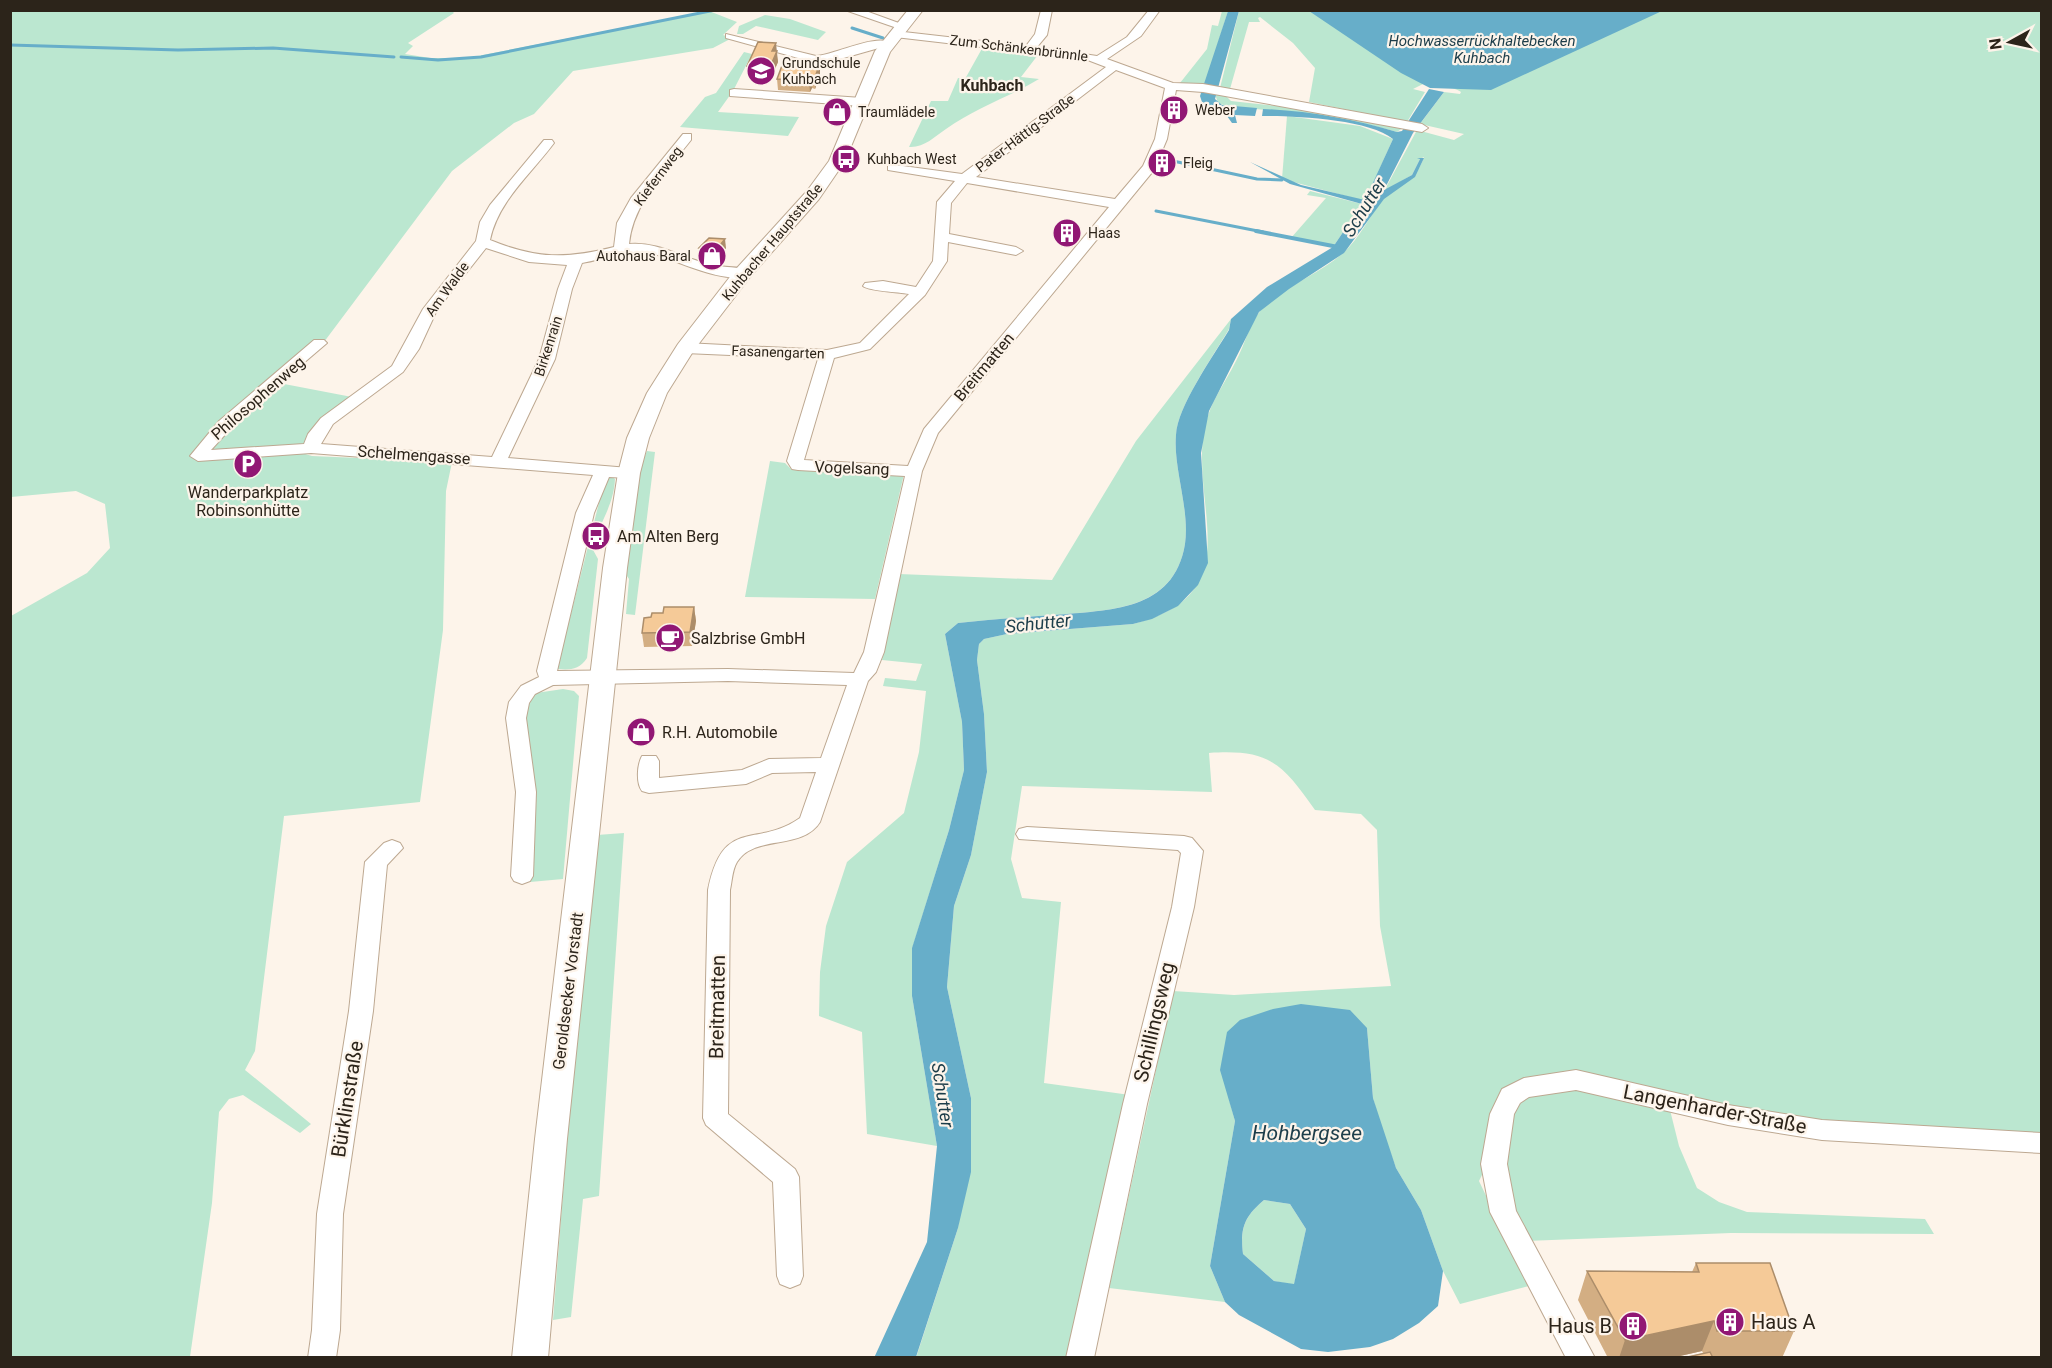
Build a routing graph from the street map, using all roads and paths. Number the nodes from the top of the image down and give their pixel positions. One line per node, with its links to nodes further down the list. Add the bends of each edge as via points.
1 (850, 10): 5 (street)
2 (916, 10): 5 (main road, Kuhbacher Hauptstraße)
3 (1047, 10): 7 (street, via 1041,35)
4 (1155, 10): 8 (street, via 1143,31)
5 (894, 35): 6 (street, via 829,59 816,60); 7 (street, Zum Schänkenbrünnle); 12 (main road, Kuhbacher Hauptstraße)
6 (730, 36)
7 (1030, 48): 8 (street, Zum Schänkenbrünnle)
8 (1099, 59): 9 (street, Zum Schänkenbrünnle)
9 (1116, 65): 10 (street, Zum Schänkenbrünnle); 17 (street, Pater-Hättig-Straße)
10 (1171, 86): 13 (street, Zum Schänkenbrünnle, via 1203,88); 18 (street, Breitmatten, via 1156,154)
11 (734, 93): 12 (street)
12 (862, 102): 24 (main road, Kuhbacher Hauptstraße, via 843,149 824,180)
13 (1422, 128)
14 (687, 137): 21 (street, Kiefernweg, via 638,198 624,223)
15 (548, 143): 20 (street, Am Walde, via 497,204 487,222)
16 (893, 167): 17 (street, Pater-Hättig-Straße)
17 (962, 180): 18 (street); 19 (street, Fasanengarten, via 944,202)
18 (1118, 204): 33 (street, Breitmatten, via 930,432)
19 (943, 237): 22 (street); 26 (street, Fasanengarten, via 940,261)
20 (483, 242): 23 (street, via 533,258); 30 (street, Am Walde, via 430,309 398,369 327,422 316,434)
21 (621, 249): 23 (street); 24 (street, via 659,251 700,266)
22 (1016, 251)
23 (576, 261): 32 (street, Birkenrain, via 547,359)
24 (743, 273): 28 (main road, Kuhbacher Hauptstraße)
25 (870, 286): 26 (street)
26 (920, 292): 29 (street, Fasanengarten, via 865,346)
27 (320, 343): 31 (street, Philosophenweg, via 258,393)
28 (685, 348): 29 (street, Fasanengarten); 35 (main road, Kuhbacher Hauptstraße, via 649,408)
29 (827, 355): 33 (street, Vogelsang, via 795,461 798,465)
30 (311, 448): 31 (street, Schelmengasse); 32 (street, Schelmengasse)
31 (198, 456)
32 (498, 461): 34 (street, Schelmengasse)
33 (914, 471): 38 (street, Breitmatten, via 874,652)
34 (603, 472): 35 (street, Schelmengasse); 37 (street, via 585,513 548,670)
35 (629, 473): 36 (main road, Geroldsecker Vorstadt)
36 (603, 677): 37 (street); 38 (street); 47 (main road, Geroldsecker Vorstadt)
37 (550, 679): 43 (street, via 528,690 519,702 516,718 526,792)
38 (859, 679): 40 (street, Breitmatten)
39 (649, 761): 40 (street, via 650,786 746,777 769,766)
40 (828, 765): 45 (street, Breitmatten, via 808,822 795,831 741,847 727,858 719,890 716,1118 786,1177)
41 (1027, 834): 48 (street, Schillingsweg, via 1184,843 1192,851 1183,907 1137,1093)
42 (393, 848): 46 (street, Bürklinstraße, via 376,862 361,1011 330,1214)
43 (522, 876)
44 (2042, 1143): 49 (street, Langenharder-Straße, via 1822,1130 1728,1115 1576,1080 1524,1088 1511,1096 1502,1114 1494,1164 1503,1212)
45 (790, 1276)
46 (322, 1358)
47 (530, 1358)
48 (1080, 1358)
49 (1581, 1358)

